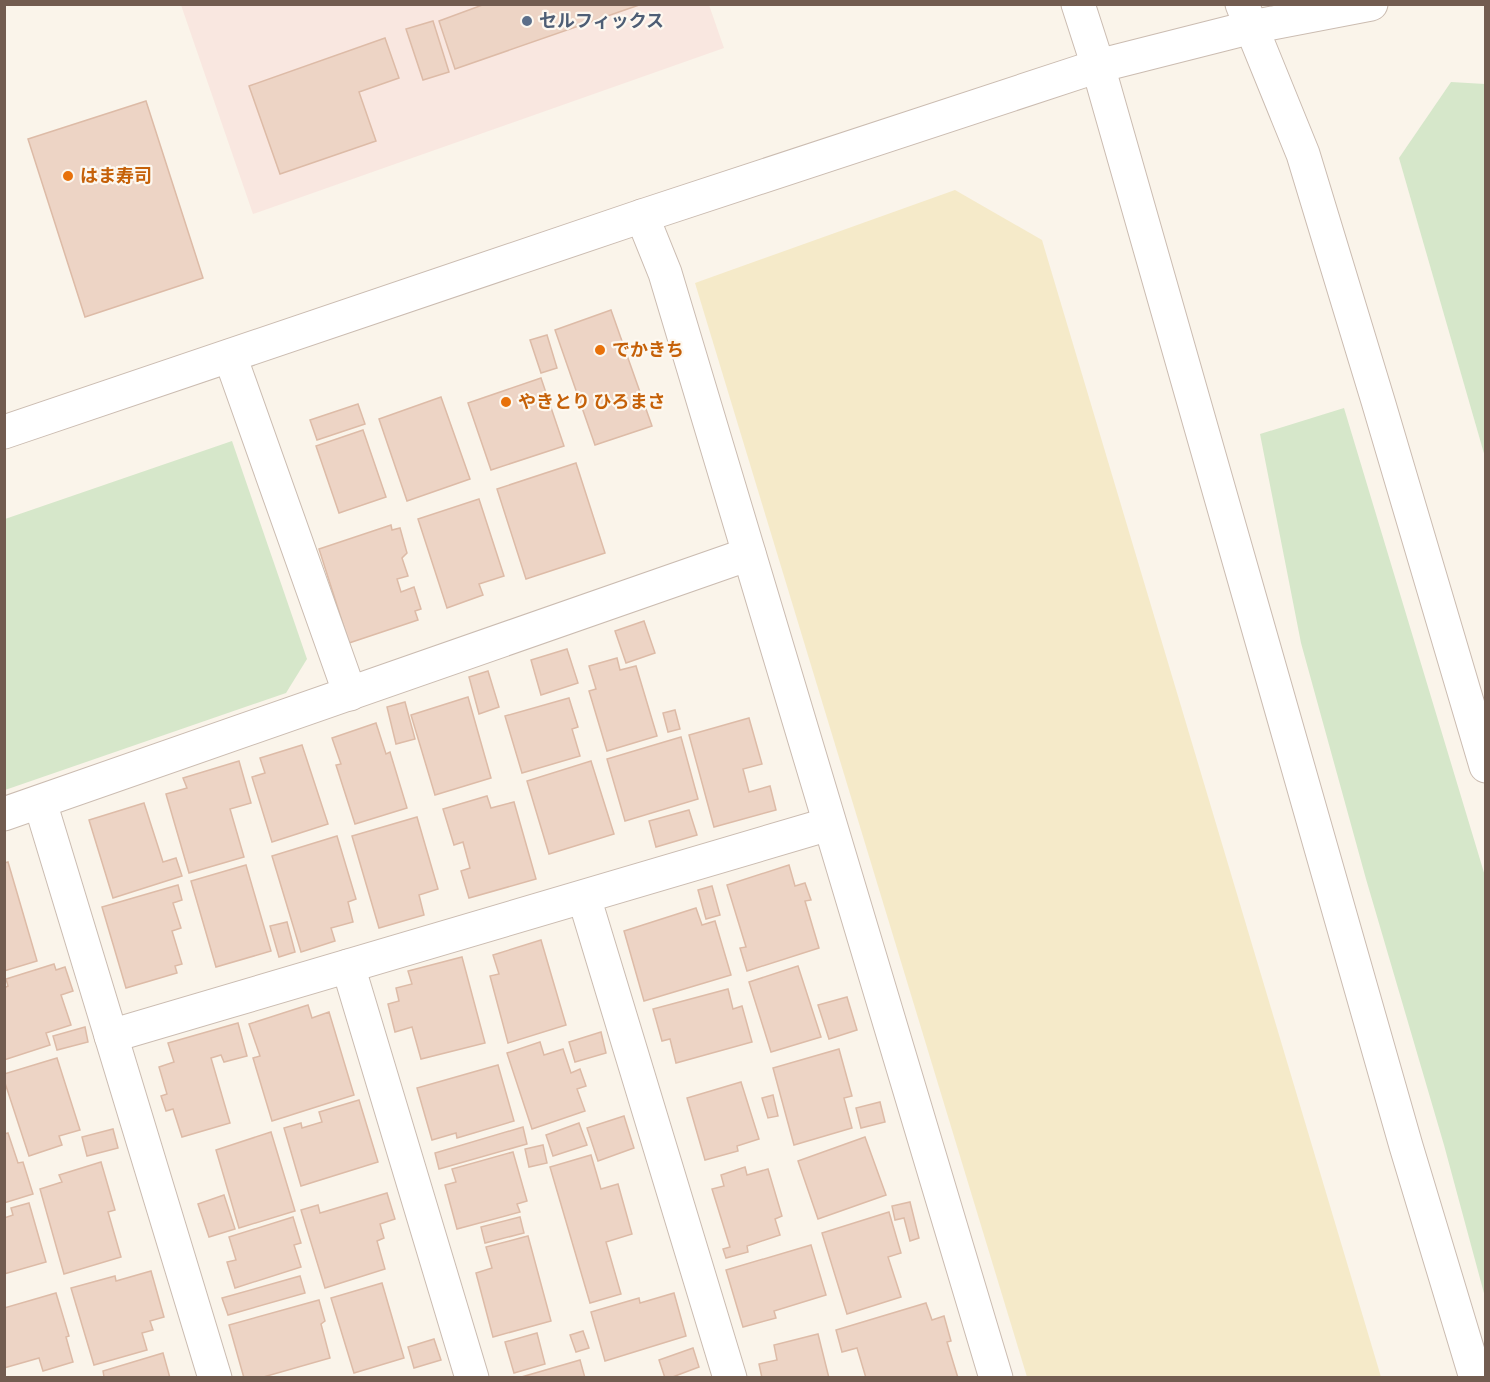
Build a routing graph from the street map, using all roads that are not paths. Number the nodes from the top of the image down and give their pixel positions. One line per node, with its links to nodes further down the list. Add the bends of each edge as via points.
1 (1078, 4): 4 (street)
2 (1371, 4): 3 (street)
3 (1247, 16): 4 (street); 10 (street, via 1303,154)
4 (1098, 66): 5 (street); 21 (street)
5 (642, 216): 6 (street); 8 (street, via 664,273)
6 (230, 356): 7 (street); 9 (street)
7 (4, 432)
8 (748, 554): 9 (street); 13 (street)
9 (350, 694): 11 (street)
10 (1485, 766)
11 (40, 802): 12 (street); 16 (street)
12 (4, 814)
13 (830, 824): 14 (street); 20 (street)
14 (584, 897): 15 (street); 19 (street)
15 (348, 966): 16 (street); 18 (street)
16 (111, 1036): 17 (street)
17 (215, 1377)
18 (472, 1377)
19 (730, 1377)
20 (996, 1377)
21 (1476, 1377)

